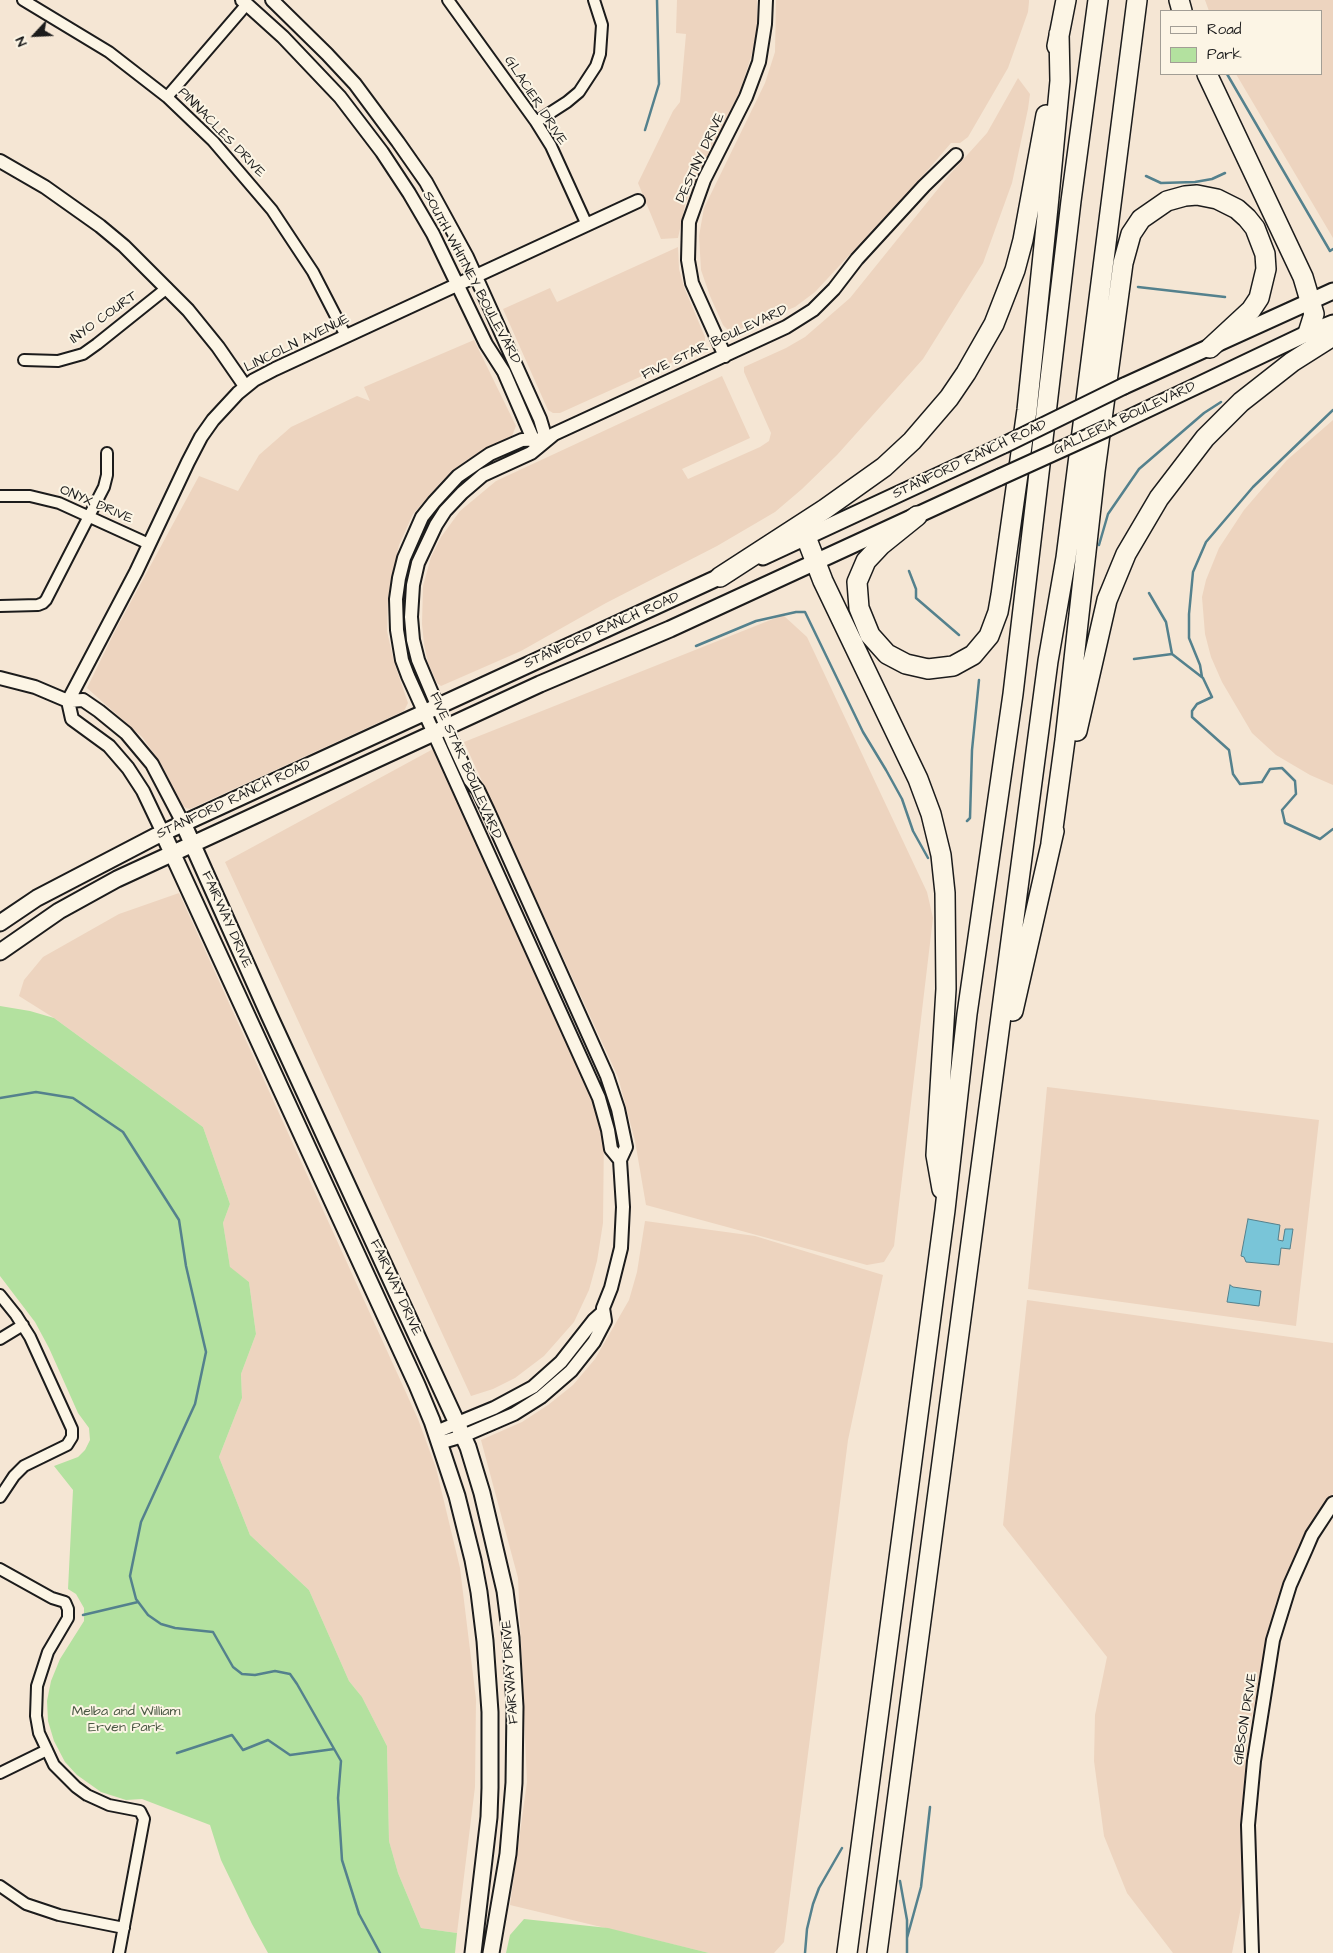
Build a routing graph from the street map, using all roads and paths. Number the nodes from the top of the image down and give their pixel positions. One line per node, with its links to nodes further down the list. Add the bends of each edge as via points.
1 (23, 0): 12 (street, PINNACLES DRIVE, via 109,52)
2 (272, 0): 18 (street, SOUTH WHITNEY BOULEVARD, via 327,54 376,110 426,182)
3 (448, 0): 13 (street, GLACIER DRIVE)
4 (594, 0): 13 (street, via 602,25 596,66 579,92)
5 (766, 0): 28 (street, DESTINY DRIVE, via 759,62 746,97 704,180 689,222 688,260 692,283)
6 (1066, 0): 10 (highway)
7 (1098, 0): 62 (highway, via 1013,694 967,1014)
8 (1137, 0): 58 (highway, via 1066,558 1048,661)
9 (246, 1): 12 (street); 19 (street, SOUTH WHITNEY BOULEVARD, via 313,67 360,122 409,193)
10 (1060, 34): 37 (highway, via 1060,81 1027,410 1001,595 989,636 973,655 953,666 928,669 906,664 887,654 870,635 859,608 857,582 866,560); 41 (highway, via 1020,255 994,324 966,373 934,417 884,467)
11 (1207, 75): 22 (highway, via 1303,277)
12 (167, 97): 25 (street, PINNACLES DRIVE, via 232,161 272,210 313,272)
13 (536, 122): 17 (street, GLACIER DRIVE, via 551,146)
14 (956, 155): 28 (street, FIVE STAR BOULEVARD, via 870,245 824,300 786,327)
15 (0, 161): 20 (street, via 45,187 100,226)
16 (638, 201): 17 (street, LINCOLN AVENUE)
17 (587, 225): 18 (street, LINCOLN AVENUE)
18 (476, 276): 19 (street, LINCOLN AVENUE); 31 (street, SOUTH WHITNEY BOULEVARD, via 540,420)
19 (458, 284): 25 (street, LINCOLN AVENUE); 31 (street, SOUTH WHITNEY BOULEVARD)
20 (168, 288): 29 (street, INYO COURT, via 83,354 58,361); 30 (street, via 209,335)
21 (1333, 291): 22 (main road)
22 (1311, 301): 24 (highway, via 1314,314); 27 (main road)
23 (1333, 323): 24 (main road, GALLERIA BOULEVARD)
24 (1308, 333): 37 (main road, GALLERIA BOULEVARD, bridge)
25 (346, 336): 30 (street, LINCOLN AVENUE)
26 (1333, 336): 53 (highway, via 1292,362 1222,419 1173,478 1126,554 1107,600 1099,630)
27 (1210, 348): 38 (main road, STANFORD RANCH ROAD, bridge); 53 (highway, via 1251,310 1259,298 1266,269 1265,254 1255,228 1237,209 1217,199 1185,196 1167,201 1141,219 1131,234 1123,263)
28 (725, 356): 31 (street, FIVE STAR BOULEVARD)
29 (24, 360)
30 (245, 386): 39 (street, LINCOLN AVENUE, via 201,437)
31 (539, 442): 33 (street, FIVE STAR BOULEVARD, via 522,440 490,454); 35 (street, FIVE STAR BOULEVARD, via 531,453 483,475)
32 (107, 453): 36 (street, via 104,487)
33 (458, 476): 35 (street, via 459,483); 42 (street, FIVE STAR BOULEVARD, via 422,517)
34 (0, 496): 36 (street, ONYX DRIVE, via 45,499)
35 (445, 511): 44 (street, FIVE STAR BOULEVARD, via 418,563)
36 (90, 516): 39 (street, ONYX DRIVE); 43 (street, via 44,603)
37 (917, 516): 40 (main road, STANFORD RANCH ROAD)
38 (806, 537): 40 (highway); 41 (main road, STANFORD RANCH ROAD)
39 (149, 544): 46 (street, LINCOLN AVENUE)
40 (816, 562): 48 (main road, STANFORD RANCH ROAD); 62 (highway, via 918,779 942,855 946,893 946,980 936,1155)
41 (720, 576): 47 (main road, STANFORD RANCH ROAD)
42 (398, 578): 44 (street, via 404,584); 47 (street, FIVE STAR BOULEVARD, via 398,642 408,676)
43 (0, 606)
44 (411, 618): 47 (street, FIVE STAR BOULEVARD, via 413,640)
45 (0, 678): 46 (street, FAIRWAY DRIVE, via 35,687)
46 (68, 701): 49 (street, FAIRWAY DRIVE, via 83,700 126,733 152,764); 52 (street, FAIRWAY DRIVE, via 72,719 110,746 131,773)
47 (430, 709): 48 (street, FIVE STAR BOULEVARD); 49 (main road, STANFORD RANCH ROAD)
48 (440, 730): 50 (street, FIVE STAR BOULEVARD, via 478,790); 51 (street, FIVE STAR BOULEVARD); 54 (main road, STANFORD RANCH ROAD)
49 (184, 823): 52 (main road, STANFORD RANCH ROAD); 54 (main road, FAIRWAY DRIVE)
50 (493, 823): 51 (street); 61 (street, FIVE STAR BOULEVARD, via 607,1076 626,1148)
51 (477, 830): 61 (street, FIVE STAR BOULEVARD, via 592,1081 604,1113 611,1149)
52 (163, 833): 55 (main road, FAIRWAY DRIVE); 56 (main road, STANFORD RANCH ROAD, via 37,898)
53 (1051, 843): 58 (highway, via 1008,1037)
54 (192, 845): 55 (main road, STANFORD RANCH ROAD); 59 (main road, FAIRWAY DRIVE)
55 (172, 854): 57 (main road, STANFORD RANCH ROAD, via 87,895); 60 (main road, FAIRWAY DRIVE)
56 (0, 923)
57 (0, 952)
58 (993, 1082): 79 (highway)
59 (303, 1090): 60 (main road); 66 (main road, FAIRWAY DRIVE)
60 (285, 1099): 67 (main road, FAIRWAY DRIVE, via 417,1385)
61 (620, 1160): 66 (street, FIVE STAR BOULEVARD, via 621,1248 603,1312 605,1321 594,1342 559,1382 528,1406 514,1414)
62 (945, 1210): 78 (highway)
63 (0, 1295): 64 (street)
64 (23, 1324): 65 (street); 68 (street, via 72,1429 72,1437 67,1445 24,1466)
65 (0, 1339)
66 (460, 1430): 67 (street, FIVE STAR BOULEVARD); 77 (main road, FAIRWAY DRIVE, via 482,1493 500,1565 514,1684 513,1797 505,1873)
67 (437, 1438): 76 (main road, FAIRWAY DRIVE, via 457,1496 473,1560 488,1676 490,1802)
68 (0, 1497)
69 (1333, 1503): 80 (street, GIBSON DRIVE, via 1312,1535 1290,1585 1273,1640 1254,1761 1248,1825)
70 (0, 1569): 71 (street, via 65,1602 68,1609 68,1618 48,1652 37,1686 36,1716)
71 (47, 1750): 72 (street); 74 (street, via 54,1764 87,1795 143,1814 144,1826)
72 (0, 1773)
73 (0, 1886): 74 (street, via 26,1904 59,1915)
74 (124, 1928): 75 (street)
75 (120, 1953)
76 (473, 1953)
77 (491, 1953)
78 (846, 1953)
79 (877, 1953)
80 (1252, 1953)

